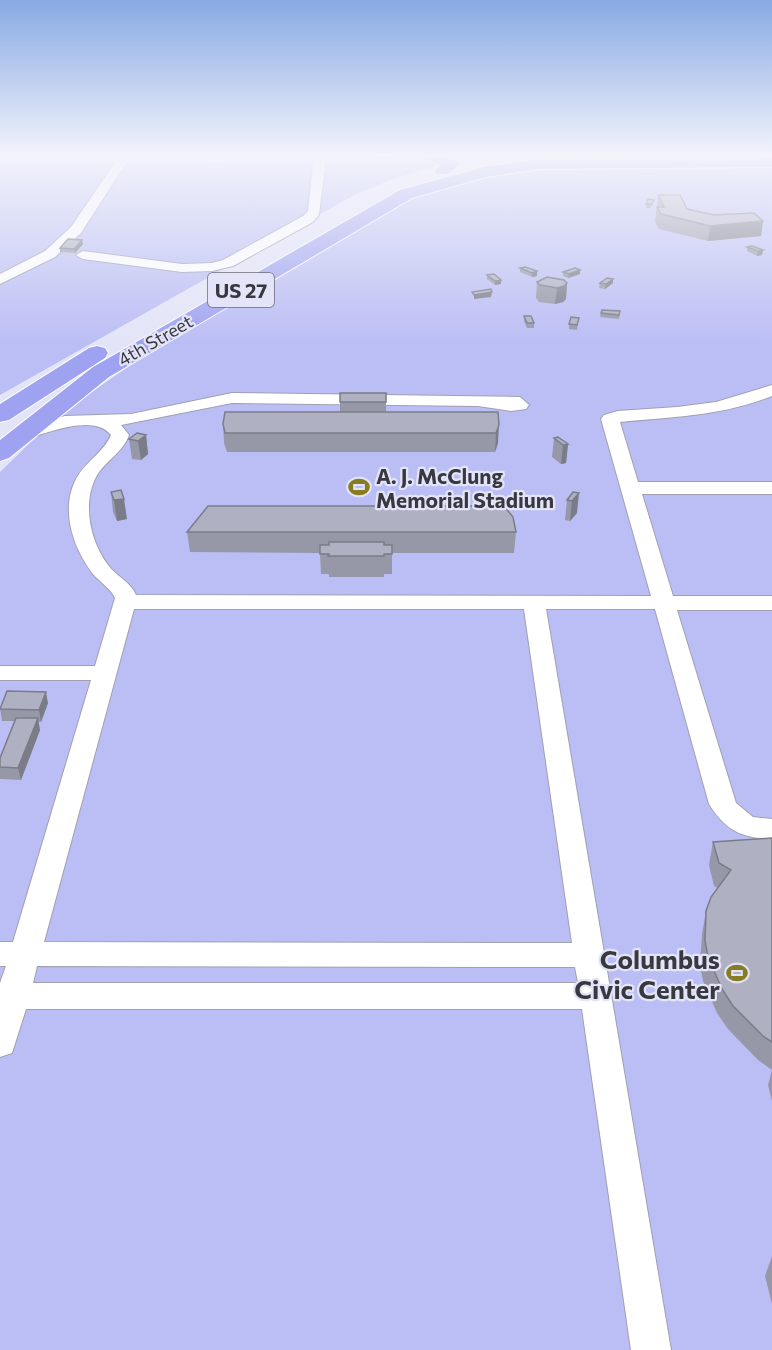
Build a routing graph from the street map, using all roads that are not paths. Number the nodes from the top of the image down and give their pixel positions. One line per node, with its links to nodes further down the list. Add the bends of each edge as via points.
1 (85, 217): 5 (lane)
2 (310, 217): 7 (lane, via 228,263 212,267 182,268)
3 (335, 217): 13 (highway, 4th Street / US 27, via 66,370)
4 (364, 217): 10 (highway, 4th Street / US 27, via 101,372)
5 (68, 238): 6 (lane); 7 (lane, via 97,244)
6 (50, 254): 7 (lane); 8 (lane)
7 (83, 255)
8 (0, 280)
9 (772, 390): 11 (lane)
10 (76, 391): 15 (lane, via 74,409); 16 (highway, 4th Street / US 27)
11 (761, 398): 19 (lane, via 611,418)
12 (494, 402): 14 (lane, via 242,398 203,402)
13 (0, 415)
14 (146, 417): 15 (lane); 17 (lane, via 127,425)
15 (99, 420): 16 (lane, via 58,422); 17 (lane, via 117,429)
16 (21, 435): 18 (highway, 4th Street / US 27)
17 (120, 435): 21 (lane, via 86,478 78,505 88,549 99,567 124,592)
18 (0, 453)
19 (629, 488): 20 (lane); 23 (lane)
20 (772, 488)
21 (125, 602): 22 (lane); 26 (lane)
22 (534, 603): 23 (lane); 29 (lane)
23 (664, 603): 24 (lane); 27 (lane, via 723,804 738,822 751,828)
24 (772, 603)
25 (0, 673): 26 (lane)
26 (105, 673): 28 (lane)
27 (772, 829)
28 (13, 954): 29 (lane); 30 (lane)
29 (590, 955): 31 (lane)
30 (7, 996): 31 (lane); 32 (lane)
31 (596, 996): 33 (lane)
32 (0, 1042)
33 (651, 1350)

